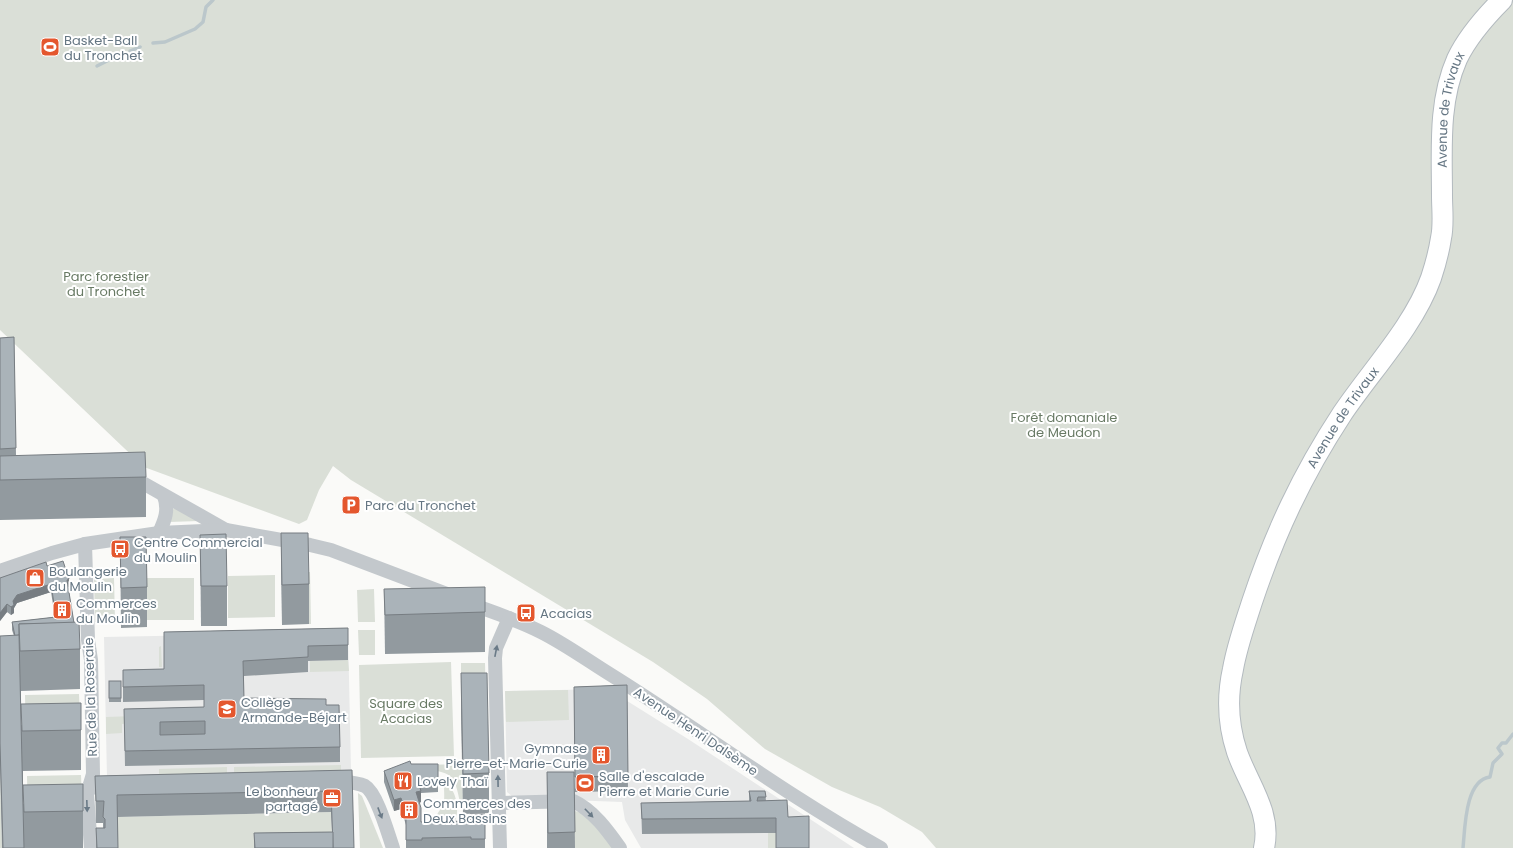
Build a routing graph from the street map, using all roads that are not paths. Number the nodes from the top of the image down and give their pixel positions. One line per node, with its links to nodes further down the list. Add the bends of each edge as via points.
1 (1502, 0): 18 (main road, Avenue de Trivaux, via 1481,22 1458,58 1445,96 1442,138 1442,236 1427,288 1417,309 1342,414 1298,488 1276,536 1238,646 1231,680 1230,720 1238,754 1264,814)
2 (141, 482): 3 (street)
3 (164, 496): 4 (street); 5 (street, via 167,505)
4 (226, 530): 5 (street); 8 (street, Avenue Henri Dalsème, via 331,550)
5 (159, 533): 6 (street)
6 (86, 544): 7 (street, via 52,552); 11 (street, Rue de la Roseraie, via 93,766)
7 (0, 570)
8 (509, 618): 12 (street, one-way to 8, via 495,658 496,648); 17 (street, Avenue Henri Dalsème, via 555,640 678,717 838,824)
9 (323, 781): 14 (street, one-way to 14, via 360,784 368,789)
10 (129, 785): 11 (street)
11 (90, 788): 13 (street, Rue de la Roseraie, one-way to 13, via 87,794)
12 (499, 803): 15 (street); 16 (street, one-way to 16, via 573,801 582,805)
13 (91, 848)
14 (393, 848)
15 (500, 848)
16 (620, 848)
17 (881, 848)
18 (1264, 848)

